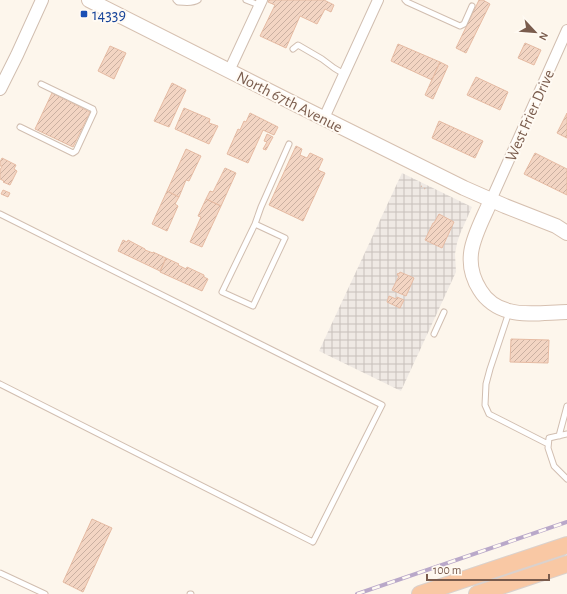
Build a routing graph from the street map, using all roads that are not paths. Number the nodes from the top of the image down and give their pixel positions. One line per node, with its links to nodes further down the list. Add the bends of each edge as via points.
1 (42, 0): 16 (street)
2 (90, 0): 13 (main road, North 67th Avenue)
3 (176, 0): 4 (lane)
4 (198, 0)
5 (246, 0): 8 (lane)
6 (378, 0): 14 (street)
7 (405, 0): 9 (lane, via 460,26 464,24)
8 (260, 3): 13 (street)
9 (472, 6)
10 (567, 30): 12 (street, West Frier Drive)
11 (293, 50): 14 (lane, via 298,45)
12 (563, 51): 20 (street, West Frier Drive)
13 (229, 71): 17 (main road, North 67th Avenue)
14 (344, 74): 17 (street)
15 (41, 84): 18 (lane, via 93,109 94,112 76,151 73,153)
16 (0, 88)
17 (324, 118): 20 (main road, North 67th Avenue)
18 (20, 127)
19 (289, 144): 22 (lane)
20 (490, 200): 23 (main road, North 67th Avenue); 24 (main road, via 474,240 470,267 481,292 493,304)
21 (0, 214): 28 (lane, via 382,405 313,542)
22 (254, 224): 22 (lane, via 222,292 253,306 285,238)
23 (563, 229)
24 (509, 311): 26 (main road); 32 (lane, via 486,384 485,405 489,414)
25 (444, 312): 27 (lane)
26 (567, 312)
27 (434, 334)
28 (0, 384)
29 (567, 406): 31 (lane)
30 (567, 434): 31 (lane)
31 (559, 436): 32 (lane, via 549,438)
32 (548, 444): 33 (lane, via 554,466)
33 (567, 479)
34 (567, 545): 38 (highway)
35 (567, 564): 39 (highway)
36 (0, 573): 37 (lane)
37 (45, 594)
38 (420, 594)
39 (477, 594)

